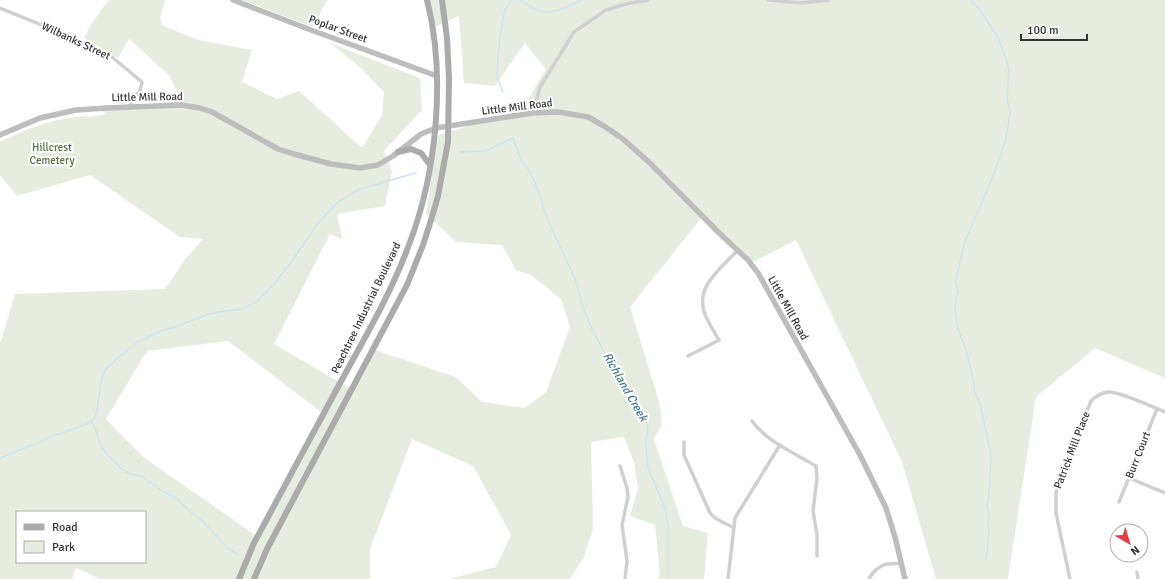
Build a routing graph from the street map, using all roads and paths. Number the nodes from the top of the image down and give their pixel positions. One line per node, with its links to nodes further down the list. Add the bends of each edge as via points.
1 (233, 0): 8 (street, Poplar Street)
2 (427, 0): 8 (main road, Peachtree Industrial Boulevard)
3 (442, 0): 11 (main road, Peachtree Industrial Boulevard, via 450,79)
4 (648, 0): 10 (street, via 606,10 574,32 540,87)
5 (768, 0): 6 (street, via 801,3)
6 (829, 0)
7 (0, 8): 9 (street, Wilbanks Street, via 112,57 142,82 140,91)
8 (437, 76): 12 (main road, Peachtree Industrial Boulevard)
9 (130, 107): 13 (street, Little Mill Road, via 76,110 40,118); 14 (street, Little Mill Road, via 181,105 200,108 212,112 278,149 343,166 360,168 378,165)
10 (533, 113): 11 (street, Little Mill Road); 16 (street, Little Mill Road, via 558,112 588,117 604,126 649,162)
11 (449, 127): 12 (street, Little Mill Road); 19 (main road, Peachtree Industrial Boulevard, via 438,196 423,245 407,285)
12 (436, 128): 14 (street, Little Mill Road, via 421,134); 15 (main road, Peachtree Industrial Boulevard)
13 (0, 135)
14 (398, 152): 15 (main road, via 411,149 421,153)
15 (430, 165): 18 (main road, Peachtree Industrial Boulevard, via 410,242 371,327)
16 (737, 251): 17 (street, via 710,280 704,294 706,317 719,340); 31 (street, Little Mill Road, via 758,273 860,455 886,508)
17 (688, 356)
18 (340, 384): 19 (main road); 33 (main road, Peachtree Industrial Boulevard, via 254,543)
19 (351, 390): 34 (main road, Peachtree Industrial Boulevard, via 267,549)
20 (1157, 409): 21 (street, Patrick Mill Place); 26 (street, Burr Court); 39 (street, Patrick Mill Place, via 1110,392 1096,396 1091,401 1056,493 1056,514)
21 (1165, 412)
22 (752, 420): 24 (street, via 758,429)
23 (684, 442): 29 (street, via 684,455 710,513 718,521)
24 (780, 445): 29 (street, via 735,518); 30 (street, via 816,466 813,511)
25 (620, 466): 35 (street, via 628,488 622,525 627,561)
26 (1129, 478): 27 (street); 28 (street, Burr Court)
27 (1165, 494)
28 (1119, 502)
29 (733, 527): 36 (street)
30 (817, 556)
31 (902, 563): 37 (street, via 885,564); 38 (street, Little Mill Road)
32 (1137, 572): 40 (street)
33 (239, 579)
34 (254, 579)
35 (625, 579)
36 (728, 579)
37 (869, 579)
38 (905, 579)
39 (1070, 579)
40 (1138, 579)

